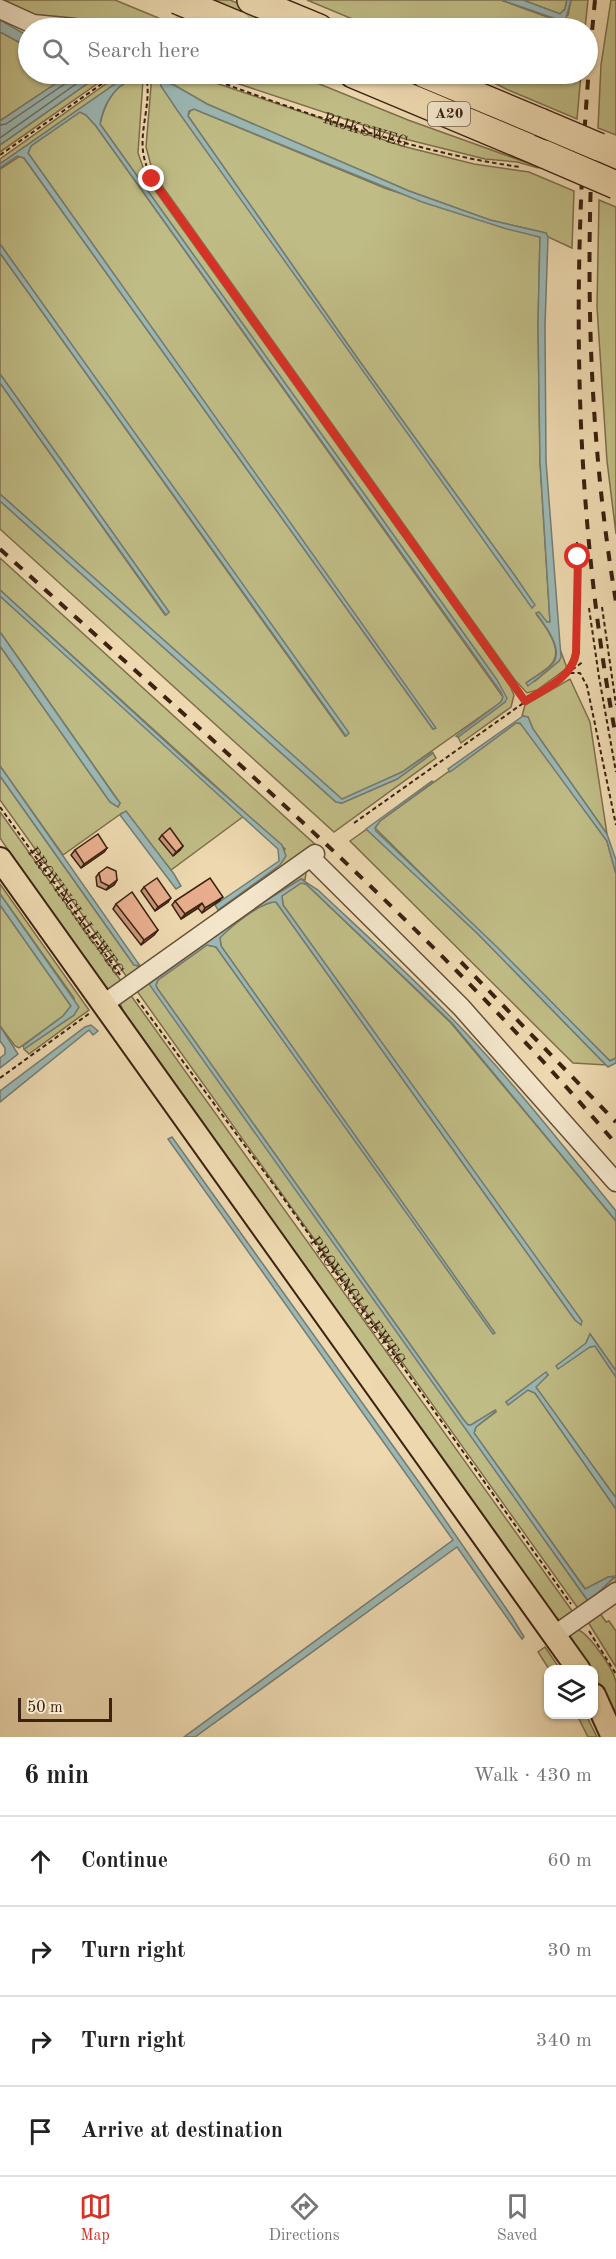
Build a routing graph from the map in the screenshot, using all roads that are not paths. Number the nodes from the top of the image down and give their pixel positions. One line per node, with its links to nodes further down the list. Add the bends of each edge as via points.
1 (177, 0): 5 (highway, bridge)
2 (271, 5): 6 (highway)
3 (0, 9): 4 (street)
4 (20, 18)
5 (220, 18)
6 (298, 18)
7 (374, 84): 10 (highway, A20, bridge, via 533,161)
8 (449, 84): 9 (highway, A20, bridge)
9 (616, 154)
10 (616, 185)
11 (0, 859): 12 (main road, PROVINCIALEWEG)
12 (105, 1003): 13 (street, PROVINCIALEWEG, via 313,856 461,1007); 15 (main road, PROVINCIALEWEG)
13 (616, 1182)
14 (616, 1592): 15 (street)
15 (556, 1634): 16 (main road, PROVINCIALEWEG)
16 (576, 1665)
17 (598, 1704): 18 (main road)
18 (613, 1737)

